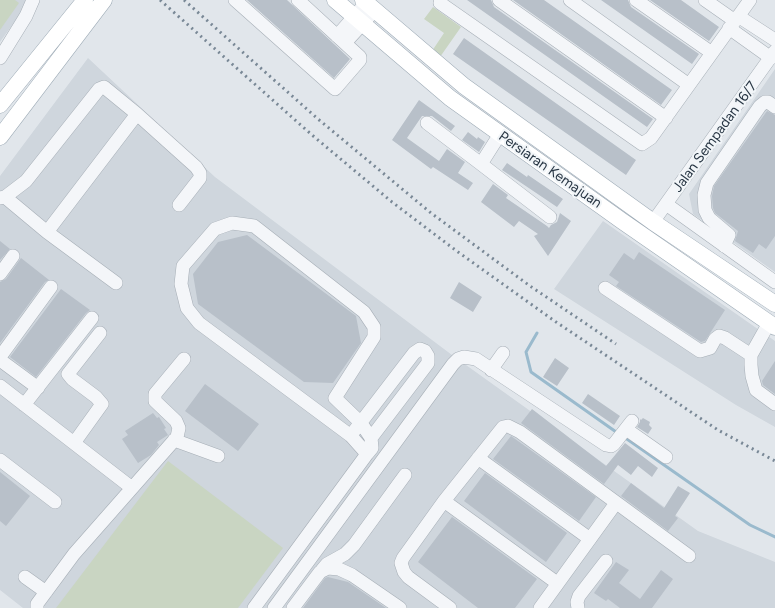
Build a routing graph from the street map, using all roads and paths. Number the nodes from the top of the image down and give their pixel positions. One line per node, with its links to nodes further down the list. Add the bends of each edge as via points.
1 (33, 0): 20 (street)
2 (85, 0): 22 (main road)
3 (104, 0): 28 (main road)
4 (235, 0): 16 (street, via 335,89 360,60 360,57)
5 (298, 0): 16 (street)
6 (335, 0): 14 (main road, Persiaran Kemajuan)
7 (499, 0): 25 (street)
8 (570, 0): 21 (street)
9 (636, 0): 18 (street)
10 (704, 0): 15 (street)
11 (750, 0): 15 (street)
12 (441, 1): 25 (street, via 642,144 651,138)
13 (368, 4): 14 (street); 34 (main road, Persiaran Kemajuan, via 464,86)
14 (359, 20): 16 (street); 27 (main road, Persiaran Kemajuan, via 450,98)
15 (734, 22): 17 (street); 18 (street); 19 (street)
16 (341, 40)
17 (775, 40)
18 (712, 53): 21 (street)
19 (773, 54): 31 (street, Jalan Sempadan 16/7)
20 (0, 58)
21 (689, 85): 25 (street)
22 (0, 105)
23 (775, 107): 36 (street, via 768,102 760,106 707,183 704,195 705,210 710,218 730,235)
24 (137, 114): 30 (street, via 102,87 26,181); 32 (street, via 192,162 200,173 200,178); 35 (street)
25 (666, 118)
26 (427, 123): 29 (street)
27 (500, 134): 29 (street); 45 (main road, Persiaran Kemajuan)
28 (0, 136)
29 (481, 164): 33 (street)
30 (2, 198): 35 (street)
31 (666, 204): 34 (street, Jalan Sempadan 16/7); 36 (street)
32 (179, 205)
33 (550, 217)
34 (653, 222): 43 (main road, Persiaran Kemajuan)
35 (47, 232): 40 (street)
36 (724, 246): 39 (street)
37 (13, 256): 38 (street)
38 (0, 274)
39 (775, 282)
40 (116, 283)
41 (51, 287): 49 (street)
42 (605, 288): 48 (street, via 700,351 710,348 719,336)
43 (775, 304)
44 (92, 318): 54 (street)
45 (772, 325): 48 (street)
46 (100, 333): 63 (street, via 68,374 102,404)
47 (503, 353): 52 (street)
48 (751, 355): 56 (street, via 756,390)
49 (0, 356)
50 (184, 359): 62 (street, via 155,394 155,401 176,421 179,428)
51 (0, 360): 54 (street)
52 (491, 370): 66 (street, via 599,442 609,446 614,444 625,430); 83 (street, via 476,359 464,357 453,364)
53 (0, 386): 57 (street)
54 (38, 388): 57 (street)
55 (335, 398): 58 (street); 58 (street, via 374,337 374,327 364,312 254,226 232,223 215,229 183,266 181,284 187,308 199,323); 59 (street)
56 (775, 404)
57 (24, 405): 63 (street)
58 (323, 414): 60 (street)
59 (361, 423): 60 (street); 61 (street); 61 (street, via 414,353 420,349 424,352 428,356 428,363)
60 (351, 436): 64 (street)
61 (371, 438): 64 (street, via 372,448)
62 (174, 440): 65 (street); 70 (street)
63 (74, 443): 70 (street)
64 (367, 454): 82 (street)
65 (218, 456)
66 (666, 457)
67 (478, 458): 71 (street); 73 (street, via 503,427 508,426 520,432); 74 (street)
68 (0, 460): 72 (street)
69 (405, 475): 77 (street, via 354,545)
70 (132, 488): 80 (street, via 74,554)
71 (444, 501): 79 (street); 86 (street, via 401,563 408,577)
72 (55, 502)
73 (616, 503): 74 (street); 75 (street)
74 (590, 539): 79 (street)
75 (689, 556)
76 (606, 560): 88 (street, via 579,596)
77 (320, 572): 84 (street); 85 (street, via 328,568 352,575)
78 (25, 577): 80 (street)
79 (557, 583): 87 (street)
80 (46, 592): 81 (street)
81 (37, 608)
82 (254, 608)
83 (274, 608)
84 (293, 608)
85 (400, 608)
86 (450, 608)
87 (540, 608)
88 (578, 608)

